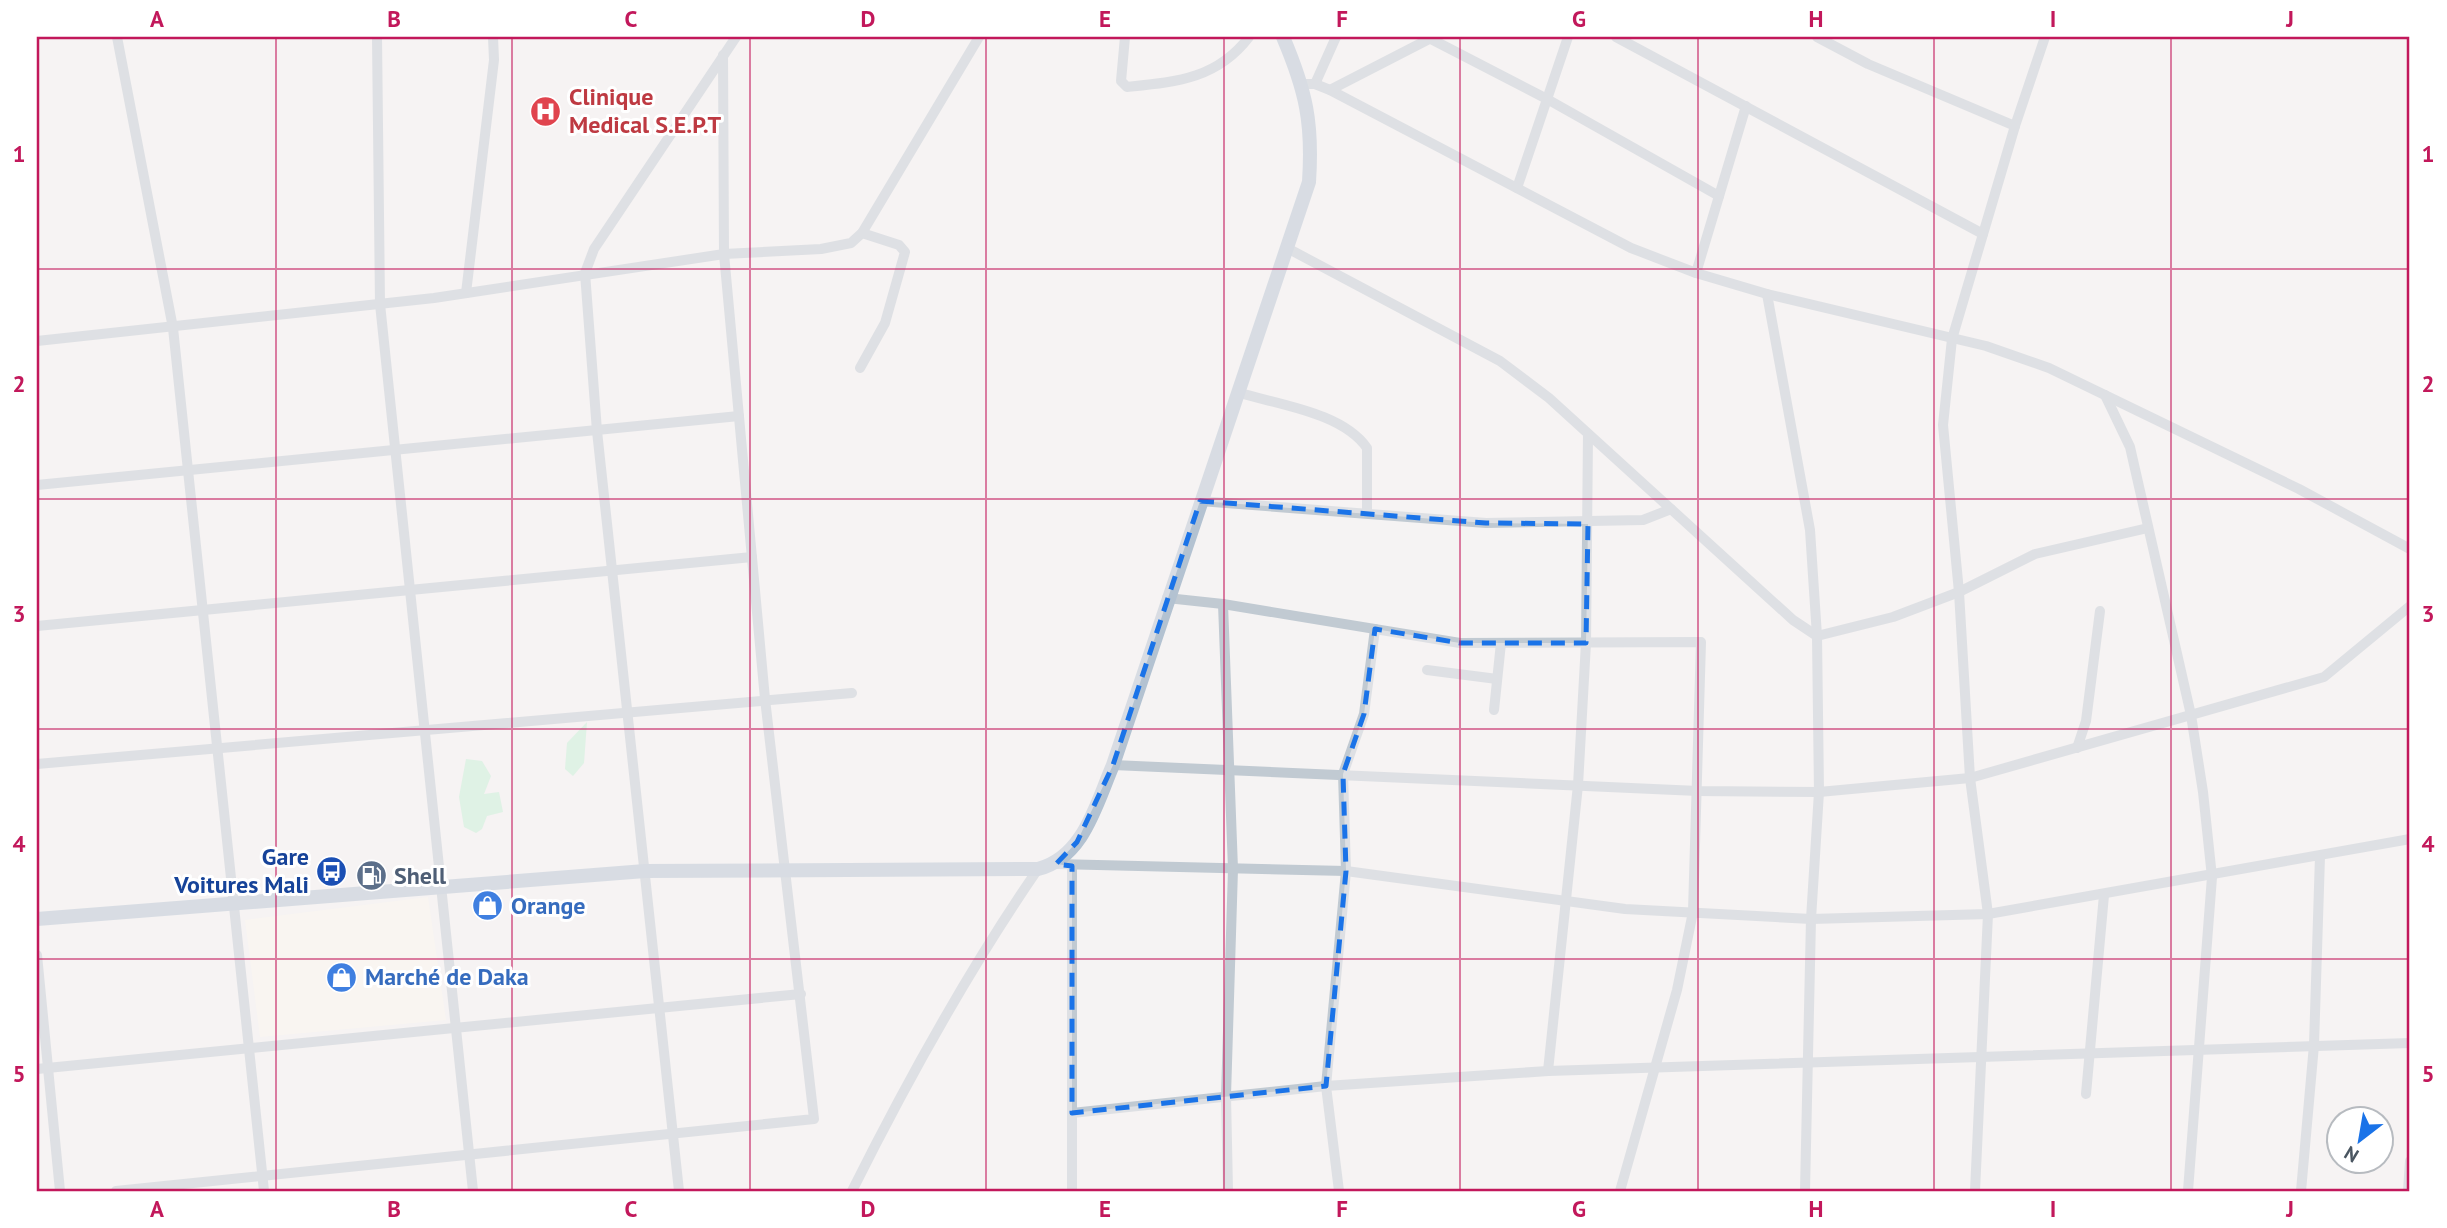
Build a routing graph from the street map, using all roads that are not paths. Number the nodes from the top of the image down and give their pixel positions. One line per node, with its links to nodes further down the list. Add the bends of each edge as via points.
1 (117, 37): 32 (street)
2 (377, 37): 31 (street)
3 (493, 37): 29 (street)
4 (736, 37): 15 (street)
5 (979, 37): 23 (street)
6 (1125, 37): 7 (street, via 1121,81 1127,87 1195,77 1236,54)
7 (1248, 37)
8 (1283, 37): 16 (main road)
9 (1336, 37): 16 (street)
10 (1568, 37): 18 (street)
11 (1616, 37): 19 (street)
12 (1817, 37): 20 (street, via 1868,64)
13 (2045, 37): 20 (street)
14 (1431, 38): 17 (street); 18 (street)
15 (723, 55): 26 (street); 27 (street, via 594,249)
16 (1308, 84): 17 (street); 25 (main road, via 1309,182)
17 (1330, 89): 21 (street)
18 (1547, 99): 21 (street); 22 (street)
19 (1746, 106): 22 (street); 24 (street)
20 (2015, 126): 24 (street)
21 (1517, 188): 28 (street, via 1631,248)
22 (1719, 196): 28 (street)
23 (862, 233): 26 (street, via 851,243 821,249); 35 (street, via 905,251 885,323)
24 (1983, 233): 33 (street)
25 (1287, 248): 36 (main road); 40 (street, via 1500,360)
26 (723, 254): 27 (street); 38 (street)
27 (585, 273): 29 (street); 39 (street)
28 (1696, 273): 30 (street)
29 (466, 293): 31 (street)
30 (1767, 294): 33 (street); 61 (street, via 1810,530)
31 (380, 304): 32 (street); 41 (street)
32 (173, 328): 34 (street); 42 (street)
33 (1952, 339): 37 (street, via 2049,368); 53 (street, via 1943,425)
34 (37, 341)
35 (860, 368)
36 (1237, 392): 44 (main road); 46 (street, via 1329,417 1351,431 1367,448)
37 (2105, 395): 48 (street, via 2130,447); 49 (street)
38 (739, 416): 39 (street); 50 (street)
39 (597, 430): 41 (street); 51 (street)
40 (1588, 434): 45 (street); 47 (street)
41 (394, 450): 42 (street); 52 (street)
42 (188, 470): 43 (street); 57 (street)
43 (37, 485)
44 (1200, 500): 46 (street); 54 (main road)
45 (1671, 509): 47 (street, via 1643,520); 61 (street, via 1793,620)
46 (1367, 512): 47 (street, via 1486,523)
47 (1588, 524): 63 (street)
48 (2148, 528): 53 (street, via 2035,554); 70 (street)
49 (2410, 549)
50 (752, 557): 51 (street); 67 (street)
51 (613, 571): 52 (street); 69 (street)
52 (408, 590): 57 (street); 71 (street)
53 (1959, 592): 61 (street, via 1893,617); 78 (street)
54 (1167, 598): 55 (street); 75 (main road)
55 (1223, 604): 60 (street); 76 (street)
56 (2410, 606): 70 (street, via 2324,677)
57 (203, 610): 59 (street); 72 (street)
58 (2100, 611): 73 (street, via 2086,721)
59 (37, 626)
60 (1375, 629): 62 (street, via 1460,643); 77 (street, via 1364,714)
61 (1817, 636): 81 (street)
62 (1501, 643): 63 (street); 65 (street)
63 (1586, 643): 79 (street); 80 (street, via 1701,642)
64 (1427, 670): 65 (street)
65 (1497, 679): 68 (street)
66 (852, 693): 67 (street)
67 (765, 699): 69 (street); 86 (street)
68 (1494, 710)
69 (627, 712): 71 (street); 89 (street)
70 (2191, 715): 73 (street); 91 (street)
71 (422, 730): 72 (street); 92 (street)
72 (218, 748): 74 (street); 95 (street)
73 (2077, 748): 78 (street)
74 (37, 764)
75 (1113, 765): 76 (street); 84 (main road, via 1077,842)
76 (1229, 768): 77 (street); 88 (street)
77 (1343, 774): 79 (street); 90 (street)
78 (1970, 778): 81 (street); 97 (street)
79 (1578, 785): 80 (street); 94 (street)
80 (1698, 791): 81 (street); 96 (street)
81 (1819, 792): 99 (street)
82 (2410, 839): 83 (street)
83 (2320, 856): 91 (street); 105 (street)
84 (1056, 864): 85 (street); 87 (main road)
85 (1072, 866): 88 (street); 117 (street)
86 (785, 869): 87 (main road); 89 (main road); 101 (street)
87 (1038, 869): 127 (street, via 976,960 906,1083)
88 (1233, 869): 90 (street); 116 (street)
89 (645, 871): 92 (main road); 102 (street)
90 (1346, 871): 94 (street); 114 (street)
91 (2212, 877): 93 (street); 107 (street)
92 (438, 886): 95 (main road); 103 (street)
93 (2104, 895): 97 (street); 108 (street)
94 (1567, 901): 96 (street); 113 (street)
95 (233, 902): 98 (main road); 106 (street)
96 (1693, 912): 99 (street); 111 (street)
97 (1988, 914): 99 (street); 109 (street)
98 (37, 919)
99 (1811, 919): 110 (street)
100 (37, 955): 112 (street)
101 (801, 994): 102 (street); 118 (street, via 814,1119)
102 (660, 1008): 103 (street); 118 (street)
103 (454, 1028): 106 (street); 119 (street)
104 (2410, 1043): 105 (street)
105 (2314, 1045): 107 (street); 135 (street)
106 (250, 1048): 112 (street); 121 (street)
107 (2201, 1051): 108 (street); 134 (street)
108 (2090, 1054): 109 (street); 115 (street)
109 (1981, 1057): 110 (street); 133 (street)
110 (1808, 1063): 111 (street); 132 (street)
111 (1655, 1068): 113 (street); 131 (street)
112 (42, 1069): 122 (street)
113 (1548, 1071): 114 (street)
114 (1326, 1086): 116 (street); 130 (street)
115 (2086, 1094)
116 (1226, 1096): 117 (street); 129 (street)
117 (1072, 1113): 128 (street)
118 (673, 1133): 119 (street); 126 (street)
119 (468, 1155): 121 (street); 125 (street)
120 (2410, 1161): 136 (street)
121 (263, 1176): 123 (street); 124 (street)
122 (60, 1191)
123 (116, 1191)
124 (264, 1191)
125 (472, 1191)
126 (679, 1191)
127 (852, 1191)
128 (1072, 1191)
129 (1228, 1191)
130 (1339, 1191)
131 (1619, 1191)
132 (1805, 1191)
133 (1975, 1191)
134 (2188, 1191)
135 (2301, 1191)
136 (2409, 1191)

